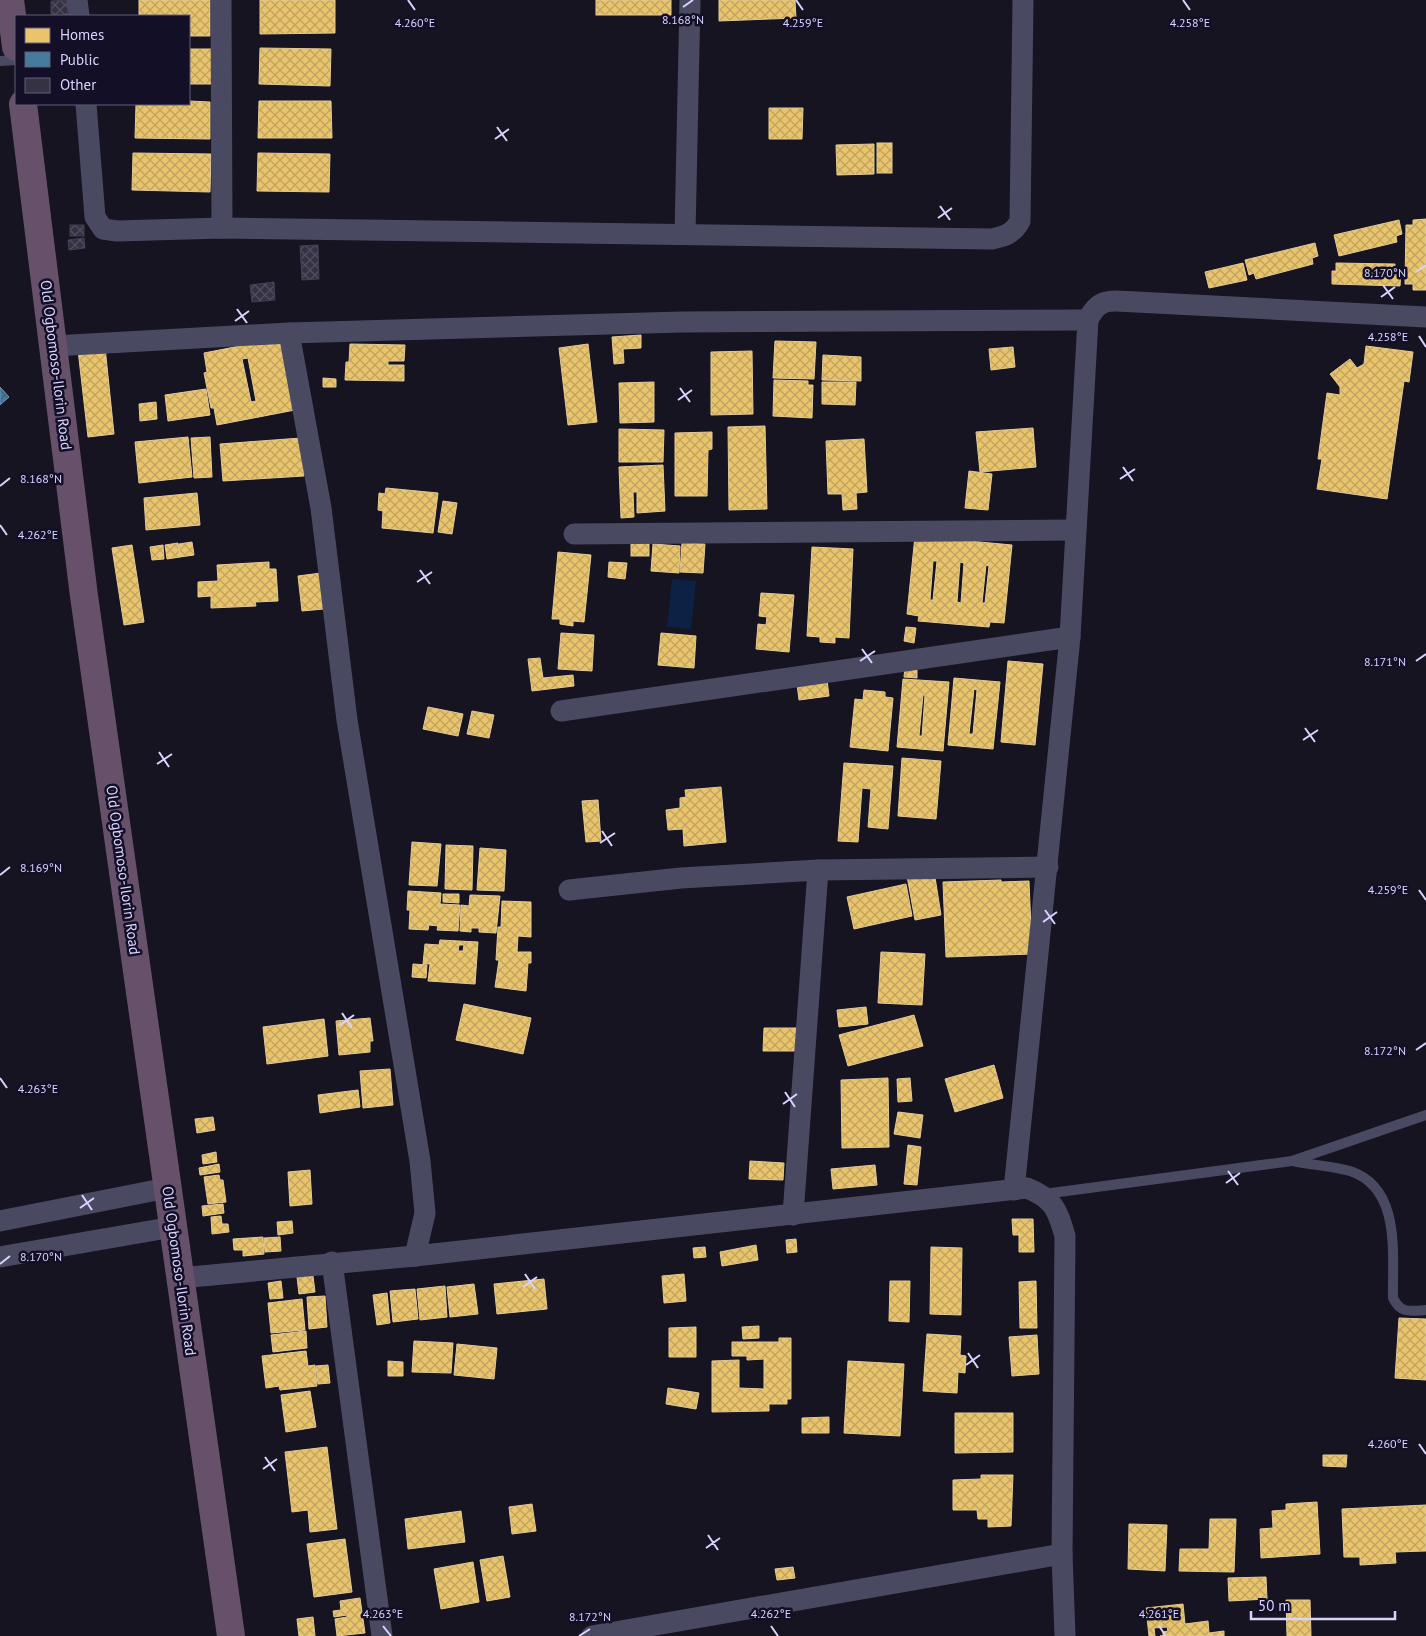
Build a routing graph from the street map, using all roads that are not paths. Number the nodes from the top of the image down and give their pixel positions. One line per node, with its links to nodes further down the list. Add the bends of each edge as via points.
1 (10, 0): 7 (highway)
2 (77, 0): 6 (street)
3 (222, 0): 12 (street)
4 (690, 0): 13 (street)
5 (1023, 0): 13 (street, via 1020,221 1014,231 992,239)
6 (78, 15)
7 (15, 39)
8 (15, 60): 9 (lane)
9 (0, 61)
10 (23, 105): 17 (highway, Old Ogbomoso-Ilorin Road)
11 (86, 105): 12 (street, via 95,217 103,229)
12 (222, 228): 13 (street)
13 (685, 234)
14 (1426, 316): 15 (street, via 1104,301 1094,307)
15 (1088, 320): 16 (street, via 682,322); 18 (street)
16 (290, 333): 17 (street); 33 (street, via 321,508 347,720 420,1161 425,1213)
17 (53, 346): 27 (highway, Old Ogbomoso-Ilorin Road, via 84,596)
18 (1076, 530): 19 (street); 20 (street)
19 (574, 534)
20 (1070, 637): 21 (street); 22 (street)
21 (561, 711)
22 (1048, 867): 23 (street); 28 (street)
23 (818, 870): 24 (street, via 681,878); 30 (street)
24 (569, 890)
25 (1426, 1115): 26 (lane)
26 (1292, 1161): 29 (lane); 37 (lane, via 1350,1172 1370,1181 1391,1215 1393,1298 1398,1308 1406,1312)
27 (168, 1188): 31 (street); 32 (highway, Old Ogbomoso-Ilorin Road)
28 (1014, 1190): 29 (street, via 1027,1188); 30 (street)
29 (1043, 1194): 38 (street, via 1054,1205 1066,1236)
30 (793, 1216): 33 (street)
31 (0, 1221)
32 (173, 1227): 34 (street); 36 (highway, Old Ogbomoso-Ilorin Road)
33 (415, 1256): 35 (street)
34 (0, 1257)
35 (332, 1262): 36 (street); 40 (street)
36 (180, 1278): 39 (highway, Old Ogbomoso-Ilorin Road)
37 (1426, 1310)
38 (1062, 1554): 41 (street); 42 (street)
39 (231, 1636)
40 (382, 1636)
41 (592, 1636)
42 (1065, 1636)

